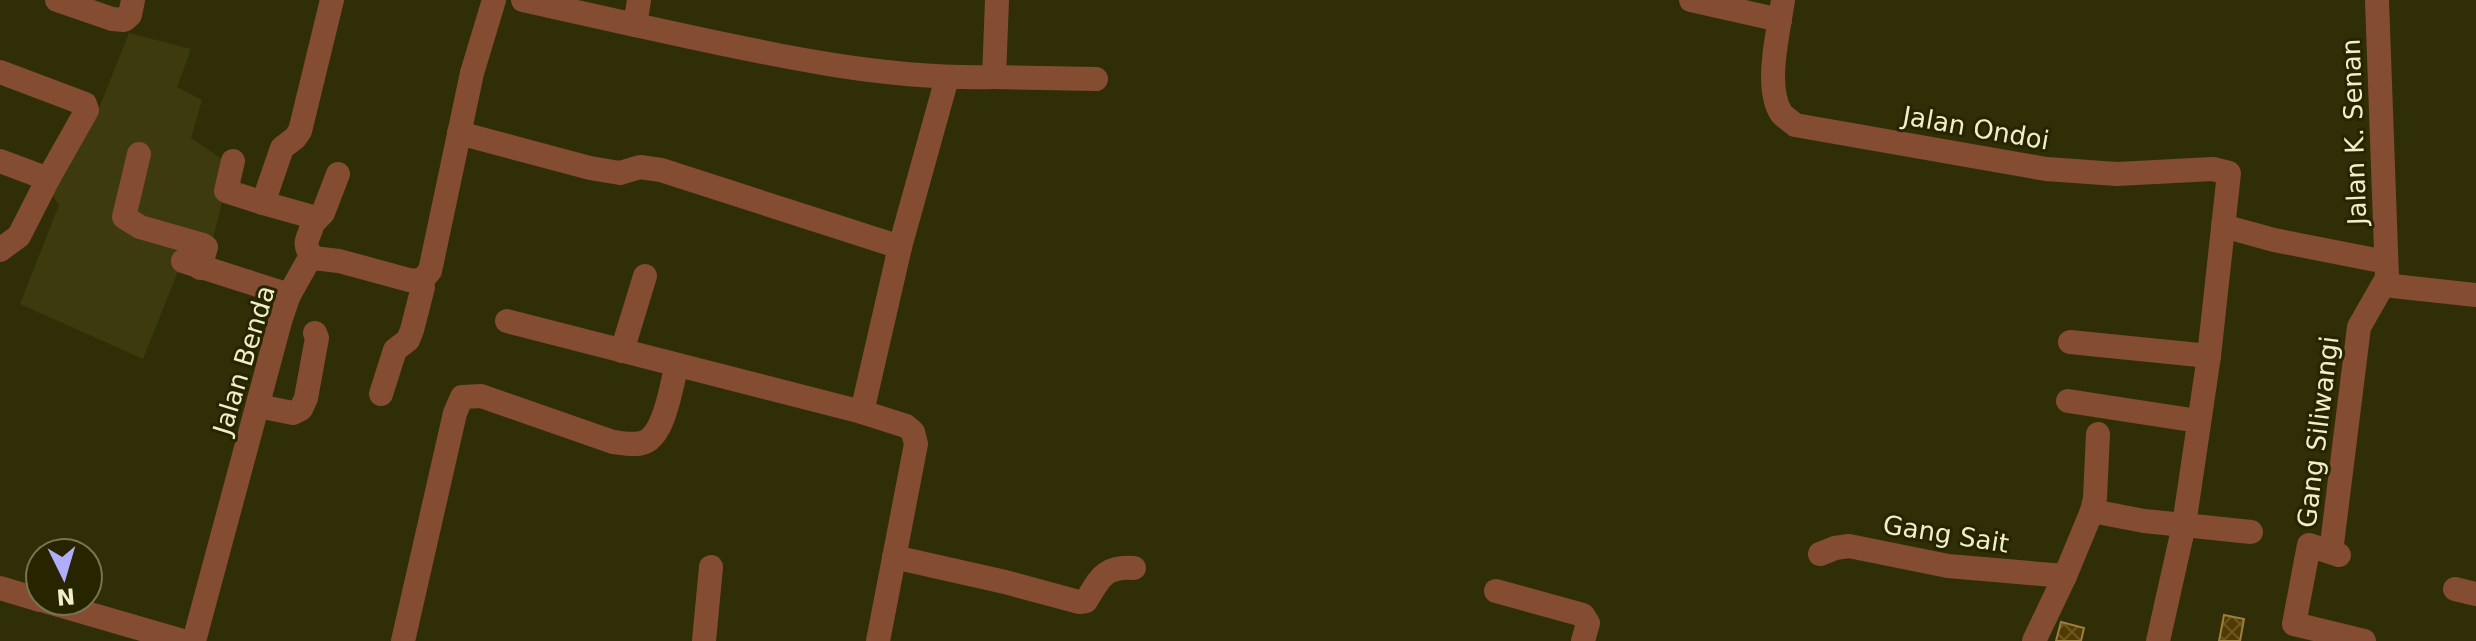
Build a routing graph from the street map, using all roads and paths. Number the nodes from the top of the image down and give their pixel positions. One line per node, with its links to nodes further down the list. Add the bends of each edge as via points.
1 (57, 0): 2 (street, via 124,20)
2 (133, 0)
3 (332, 0): 22 (street, via 300,131 282,148)
4 (494, 0): 16 (street)
5 (523, 0): 11 (street)
6 (639, 0): 11 (street)
7 (997, 0): 13 (street)
8 (1691, 0): 10 (street)
9 (2377, 0): 28 (street, Jalan K. Senan)
10 (1781, 10): 24 (street, Jalan Ondoi, via 1774,92 1781,114 1795,125 2046,169 2117,174 2213,169 2229,173)
11 (635, 25): 14 (street, via 763,52)
12 (0, 72): 21 (street, via 85,104 86,114)
13 (994, 77): 14 (street); 15 (street)
14 (947, 78): 25 (street)
15 (1096, 79)
16 (459, 133): 25 (street, via 590,168 620,173 640,167 661,170); 30 (street, via 430,271)
17 (139, 154): 31 (street, via 124,217 206,247 192,264)
18 (0, 161): 21 (street)
19 (233, 161): 22 (street, via 226,191)
20 (338, 174): 23 (street, via 323,213)
21 (48, 179): 26 (street, via 19,236)
22 (263, 203): 23 (street, via 313,217)
23 (313, 223): 27 (street, via 305,242)
24 (2223, 226): 28 (street, Jalan K. Senan); 37 (street)
25 (900, 247): 42 (street)
26 (0, 250)
27 (313, 258): 30 (street); 31 (street, Jalan Benda)
28 (2386, 270): 32 (street, Jalan K. Senan, via 2393,286); 58 (street, Gang Siliwangi, via 2359,327 2335,554 2309,545 2294,624)
29 (645, 276): 36 (street)
30 (421, 281): 39 (street, via 412,330 395,350)
31 (289, 295): 41 (street, Jalan Benda)
32 (2476, 295)
33 (507, 321): 36 (street)
34 (315, 333): 41 (street, via 301,409 293,413)
35 (2070, 342): 37 (street)
36 (622, 351): 38 (street)
37 (2209, 356): 43 (street)
38 (677, 365): 42 (street); 61 (street, via 658,431 632,445 481,396 462,397)
39 (381, 394)
40 (2068, 401): 43 (street)
41 (258, 406): 60 (street, Jalan Benda)
42 (862, 412): 49 (street, via 906,426 916,444)
43 (2198, 421): 46 (street)
44 (2098, 434): 45 (street)
45 (2092, 511): 46 (street); 52 (street)
46 (2184, 525): 47 (street); 66 (street)
47 (2251, 532)
48 (1820, 554): 52 (street, Gang Sait, via 1849,546 1948,566)
49 (894, 557): 51 (street, via 1079,602 1086,601 1107,571); 63 (street)
50 (711, 567): 62 (street)
51 (1134, 568)
52 (2065, 576): 65 (street)
53 (0, 588): 55 (street)
54 (1496, 591): 64 (street, via 1583,615 1588,623)
55 (24, 595)
56 (93, 617): 57 (street)
57 (151, 636): 59 (street)
58 (2329, 638): 67 (street)
59 (183, 641)
60 (194, 641)
61 (403, 641)
62 (704, 641)
63 (878, 641)
64 (1583, 641)
65 (2034, 641)
66 (2158, 641)
67 (2364, 641)

